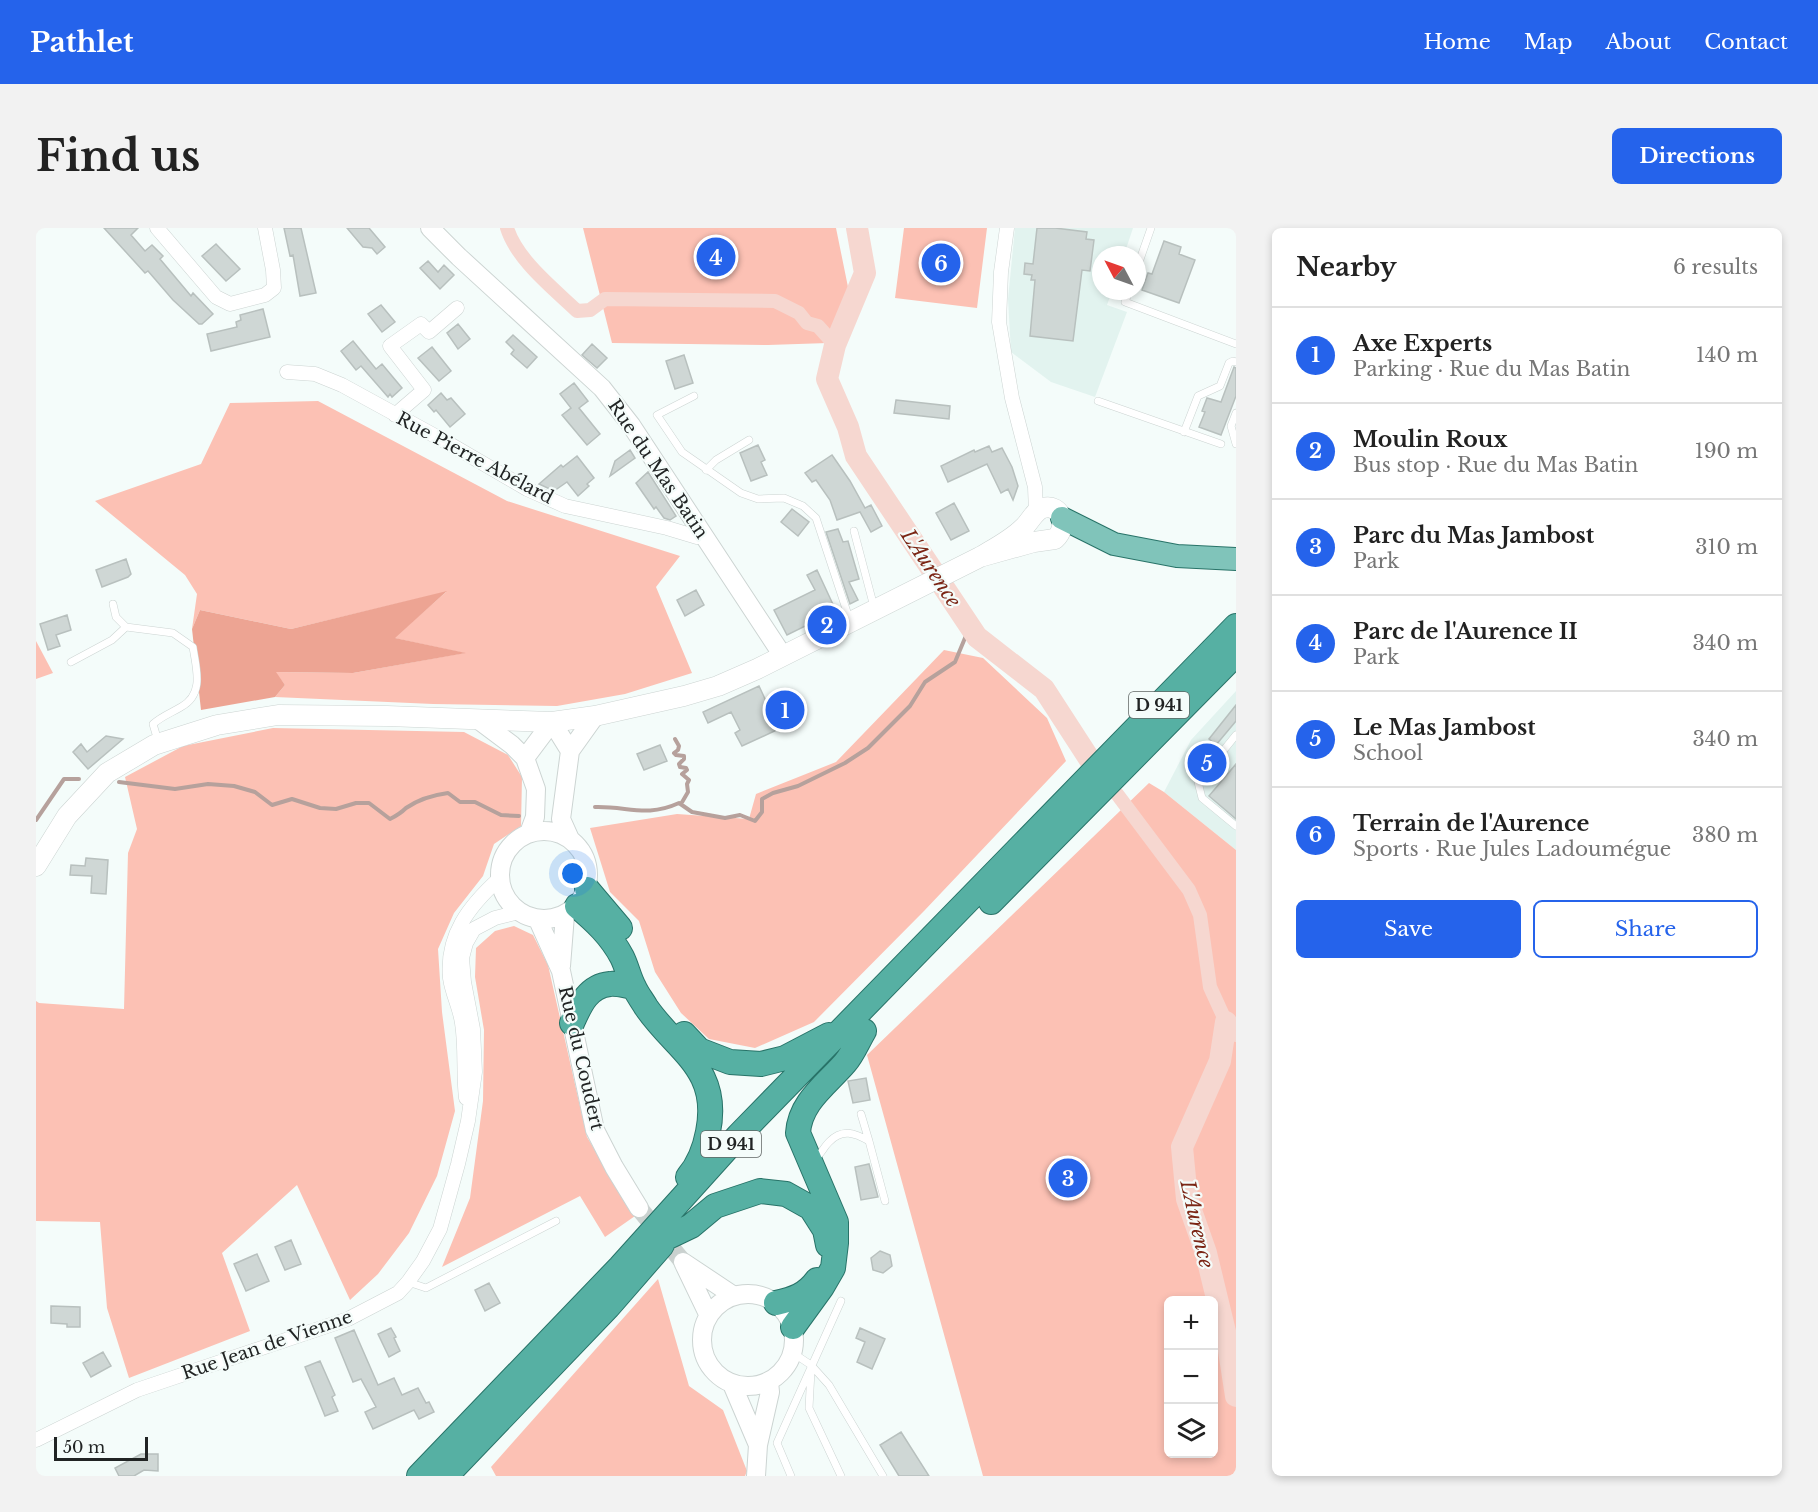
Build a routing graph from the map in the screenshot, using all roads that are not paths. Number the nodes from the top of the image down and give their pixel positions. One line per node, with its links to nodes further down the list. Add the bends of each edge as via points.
1 (156, 228): 2 (street, via 216,297 230,304 265,296 274,288)
2 (265, 228)
3 (430, 228): 23 (street, Rue du Mas Batin, via 602,388)
4 (1007, 228): 21 (street, via 1000,272 999,322 1012,398)
5 (1151, 228): 6 (lane)
6 (1145, 246)
7 (1126, 300): 9 (lane)
8 (457, 308): 15 (street, via 429,332 421,324 390,345 424,390)
9 (1236, 344)
10 (1236, 362): 16 (lane, via 1229,363 1220,386 1198,396)
11 (287, 372): 15 (street, Rue Pierre Abélard, via 315,374 333,381)
12 (694, 396): 20 (lane, via 657,415 682,452)
13 (1098, 401): 16 (lane)
14 (1236, 413): 19 (lane, via 1231,426)
15 (394, 415): 23 (street, Rue Pierre Abélard, via 565,506)
16 (1184, 432): 18 (lane)
17 (749, 440): 20 (lane)
18 (1221, 444)
19 (1236, 444)
20 (706, 470): 29 (lane, via 741,493 758,499 784,498 803,506 816,518)
21 (1045, 515): 24 (main road, via 1031,529); 24 (main road, via 1062,529 1055,539); 25 (main road); 26 (main road, via 1114,544 1177,556)
22 (854, 531): 28 (lane)
23 (704, 537): 33 (street, Rue du Mas Batin)
24 (1042, 540): 25 (main road)
25 (980, 557): 28 (main road)
26 (1236, 559)
27 (112, 604): 31 (lane, via 116,617)
28 (875, 609): 29 (main road)
29 (850, 621): 33 (main road)
30 (1236, 626): 53 (highway, D 941)
31 (126, 627): 34 (lane, via 112,640); 39 (lane, via 173,633 194,647 198,685 195,695 153,724)
32 (1236, 654): 53 (highway, D 941)
33 (783, 656): 35 (main road, via 718,686)
34 (70, 662)
35 (596, 716): 37 (main road); 40 (street)
36 (480, 721): 37 (main road); 39 (main road, via 278,715 217,725); 41 (street)
37 (552, 722): 40 (street); 41 (street)
38 (1236, 735): 42 (lane, via 1198,782 1202,798)
39 (159, 743): 45 (main road, via 107,772 67,816)
40 (570, 751): 44 (street, via 561,819)
41 (525, 759): 43 (street, via 536,789 535,817)
42 (1236, 826)
43 (529, 833): 44 (street, via 557,833); 46 (street, via 507,851)
44 (570, 839): 47 (street, via 587,861 589,875)
45 (36, 866)
46 (500, 878): 48 (street, via 502,891); 55 (street, via 482,894 460,924 450,954 450,980 462,1024)
47 (576, 903): 49 (street, via 552,919); 50 (street, Rue du Coudert); 51 (highway, via 609,938); 53 (highway, via 623,933 648,987 699,1050 730,1062 761,1064)
48 (519, 912): 49 (street); 55 (street, Rue Jean de Vienne, via 495,918 474,930 462,958 475,1072)
49 (538, 920): 50 (street, Rue du Coudert)
50 (561, 970): 52 (street, Rue du Coudert)
51 (634, 987): 52 (highway, via 610,984 593,989 581,1002); 62 (highway, via 707,1083 711,1118 706,1143 694,1170 641,1229)
52 (572, 1023): 59 (street, Rue du Coudert, via 596,1130)
53 (856, 1028): 57 (highway, via 847,1061 809,1101 799,1122 798,1133); 61 (highway, D 941); 62 (highway, D 941, via 739,1135)
54 (861, 1114): 56 (lane)
55 (468, 1121): 63 (street, Rue Jean de Vienne, via 440,1229)
56 (869, 1142): 57 (lane, via 855,1133 842,1134 829,1141 821,1155); 58 (lane)
57 (811, 1162): 68 (highway, via 836,1222 836,1243 833,1268)
58 (885, 1201)
59 (639, 1208)
60 (556, 1221): 63 (lane, via 426,1288)
61 (668, 1237): 66 (highway, via 691,1226 716,1206 760,1191 786,1194 811,1208 825,1230 829,1246 824,1267 806,1293); 76 (highway, D 941, via 600,1316)
62 (620, 1267): 75 (highway, D 941)
63 (408, 1282): 73 (street, Rue Jean de Vienne, via 398,1293 348,1319 137,1390)
64 (734, 1296): 66 (street, via 763,1296); 67 (street); 67 (street, via 683,1262)
65 (841, 1301): 70 (lane)
66 (776, 1303): 68 (street)
67 (709, 1316): 72 (street, via 703,1329 704,1356 711,1368)
68 (793, 1328): 69 (street)
69 (793, 1353): 70 (lane); 71 (street, via 780,1375)
70 (812, 1365): 78 (lane, via 777,1443); 79 (lane, via 809,1408); 80 (lane, via 829,1385)
71 (769, 1382): 72 (street, via 757,1386); 74 (street)
72 (732, 1384): 74 (street)
73 (36, 1440)
74 (758, 1445): 77 (street)
75 (419, 1476)
76 (446, 1476)
77 (756, 1476)
78 (790, 1476)
79 (841, 1476)
80 (883, 1476)

